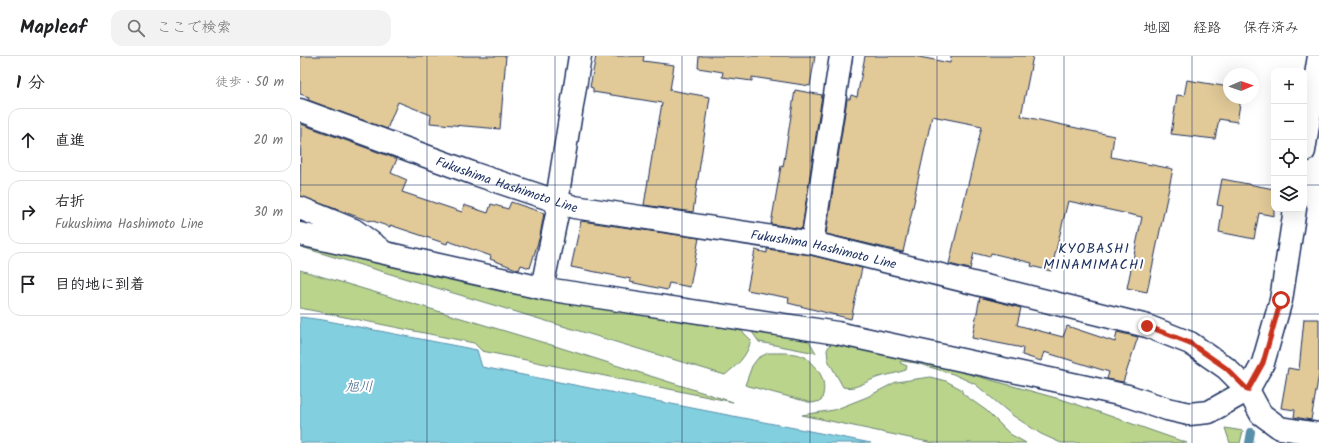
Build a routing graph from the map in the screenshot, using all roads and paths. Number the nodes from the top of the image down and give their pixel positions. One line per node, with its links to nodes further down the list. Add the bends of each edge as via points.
1 (580, 56): 6 (street)
2 (841, 56): 10 (street)
3 (1319, 56): 5 (street)
4 (300, 110): 6 (street, Fukushima Hashimoto Line, via 475,174)
5 (1306, 140)
6 (558, 201): 10 (street, Fukushima Hashimoto Line, via 574,207); 12 (street, via 558,214)
7 (300, 208): 11 (street, via 354,230)
8 (1295, 212): 13 (street, via 1281,300 1263,363)
9 (300, 234): 11 (street)
10 (812, 243): 13 (street, Fukushima Hashimoto Line, via 1147,326 1190,343 1226,368)
11 (386, 254): 12 (street)
12 (542, 288): 13 (street, via 837,333 1128,396 1167,410 1190,414 1209,412)
13 (1248, 390): 14 (street, Fukushima Hashimoto Line, via 1261,414 1280,428)
14 (1319, 434)

